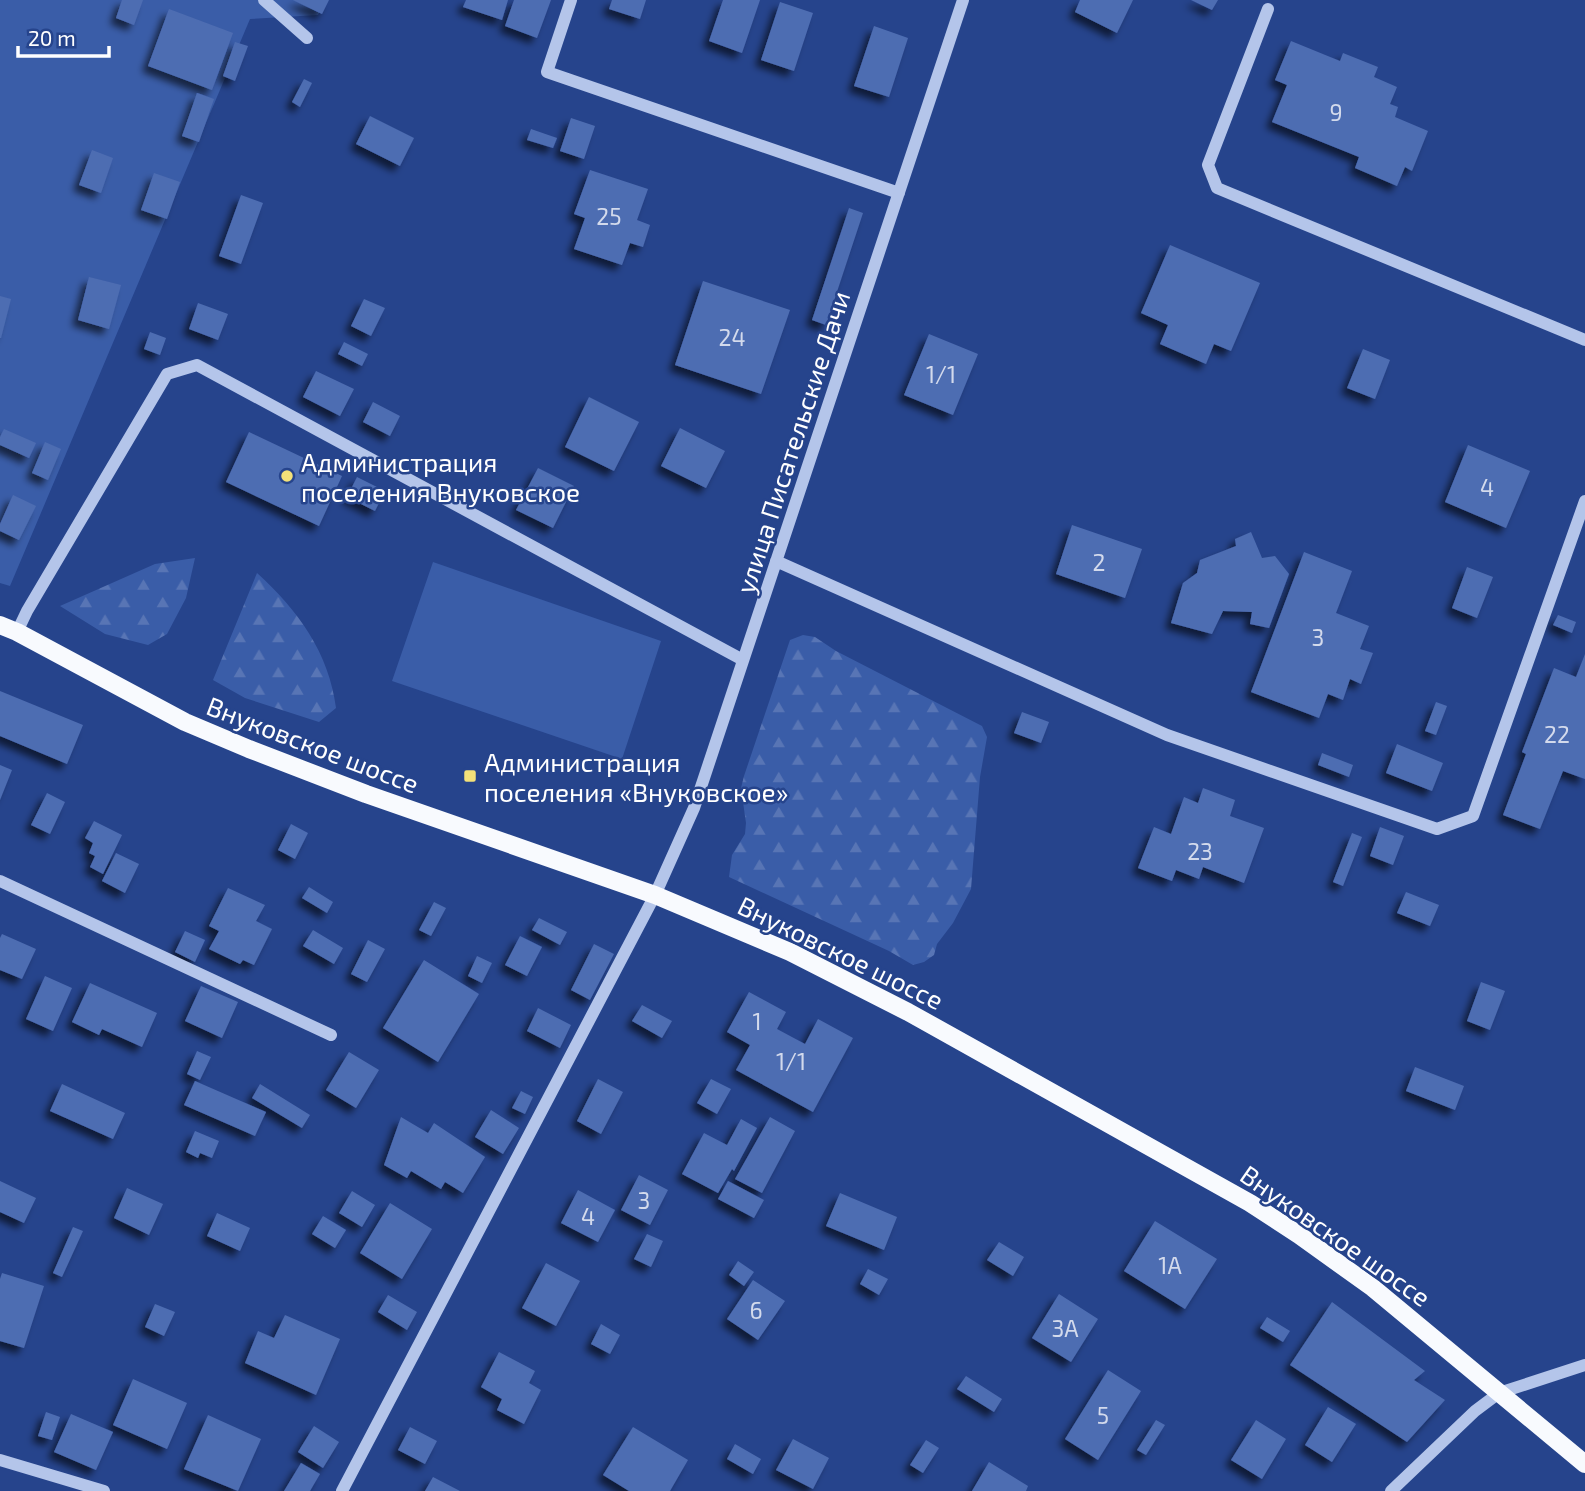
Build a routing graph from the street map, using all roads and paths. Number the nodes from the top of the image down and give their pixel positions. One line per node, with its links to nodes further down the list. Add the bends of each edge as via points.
1 (264, 0): 5 (street)
2 (571, 0): 6 (street, via 547,72)
3 (963, 0): 6 (street, улица Писательские Дачи)
4 (1268, 9): 7 (street, via 1208,165 1217,188)
5 (307, 38)
6 (899, 193): 9 (street, улица Писательские Дачи)
7 (1585, 340)
8 (1585, 501): 9 (street, via 1474,816 1437,829 1167,736)
9 (776, 561): 12 (street, улица Писательские Дачи)
10 (0, 625): 11 (main road, Внуковское шоссе)
11 (18, 632): 12 (street, via 167,374 197,365); 14 (main road, Внуковское шоссе, via 185,722 249,749)
12 (743, 660): 14 (street, улица Писательские Дачи, via 694,808)
13 (0, 881): 15 (street)
14 (655, 895): 17 (main road, Внуковское шоссе, via 790,952 908,1012 1250,1203 1373,1288); 21 (street, улица Писательские Дачи)
15 (331, 1035)
16 (1585, 1365): 17 (street)
17 (1499, 1393): 19 (main road, Внуковское шоссе); 22 (street)
18 (0, 1460): 20 (street)
19 (1585, 1464)
20 (104, 1491)
21 (342, 1491)
22 (1391, 1491)

